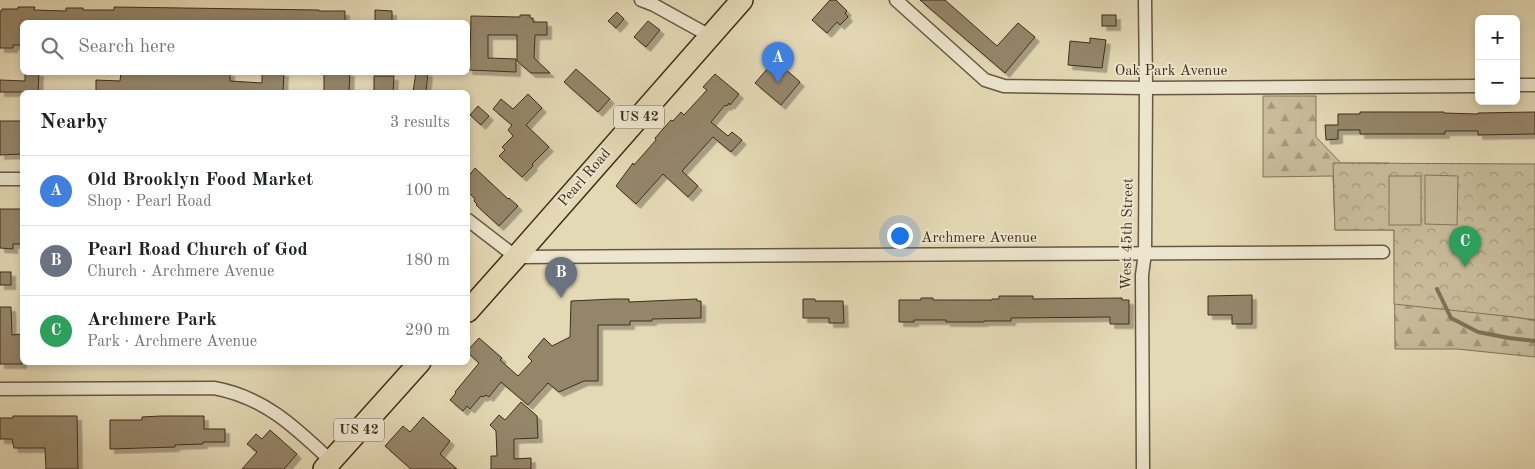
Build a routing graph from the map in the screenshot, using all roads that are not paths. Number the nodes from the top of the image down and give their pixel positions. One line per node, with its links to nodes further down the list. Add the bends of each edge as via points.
1 (641, 0): 5 (street)
2 (742, 0): 5 (main road, Pearl Road / US 42)
3 (896, 0): 9 (street, Oak Park Avenue, via 985,80 1004,86)
4 (1144, 0): 9 (street, West 45th Street)
5 (710, 36): 15 (main road, Pearl Road / US 42)
6 (1535, 85): 8 (street)
7 (1475, 86): 9 (street, Oak Park Avenue)
8 (1520, 86)
9 (1146, 88): 14 (street, West 45th Street)
10 (0, 179): 11 (street)
11 (20, 179)
12 (470, 222): 15 (street)
13 (1384, 252): 14 (street, Archmere Avenue)
14 (1145, 253): 15 (street, Archmere Avenue); 20 (street, West 45th Street, via 1142,275)
15 (516, 257): 16 (main road, Pearl Road / US 42)
16 (470, 309)
17 (417, 365): 19 (main road, US 42)
18 (0, 389): 19 (street, via 226,390 275,412 295,428)
19 (327, 465)
20 (1143, 469)

